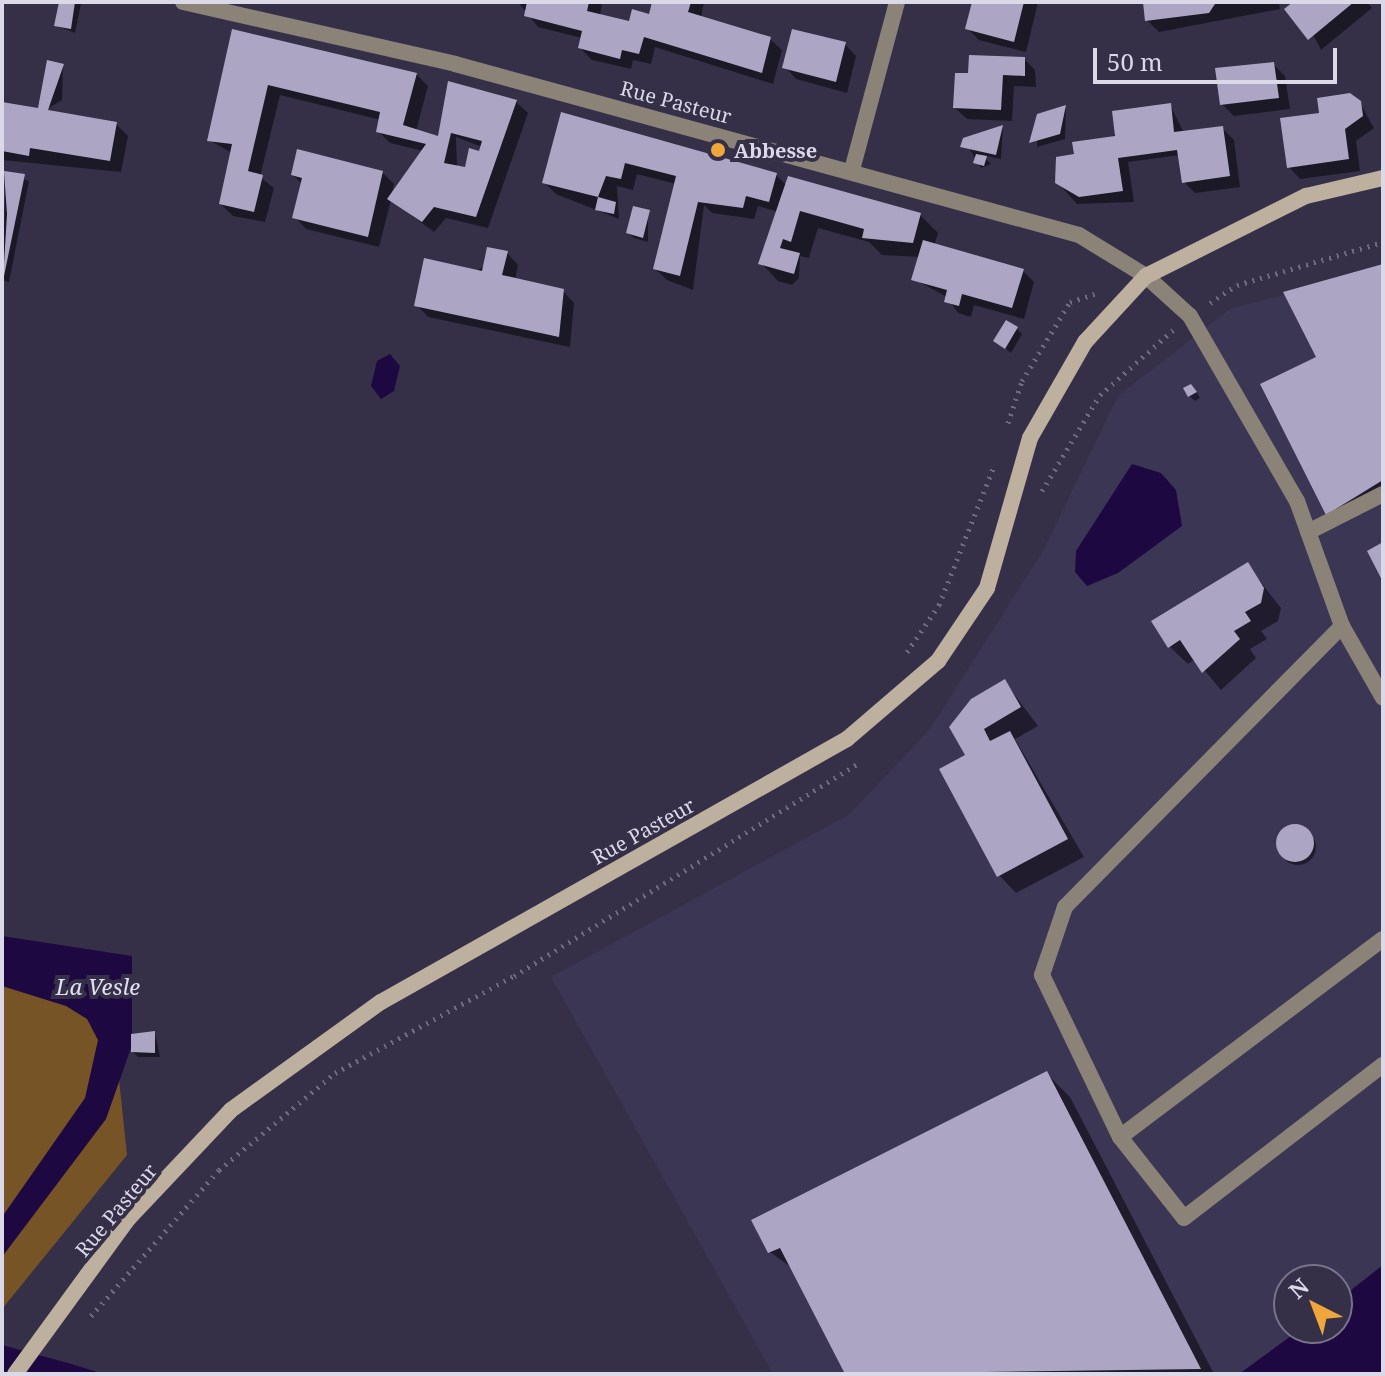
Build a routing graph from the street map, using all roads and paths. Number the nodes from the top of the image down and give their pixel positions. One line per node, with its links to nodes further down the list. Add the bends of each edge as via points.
1 (183, 2): 3 (street, Rue Pasteur, via 455,64)
2 (897, 2): 3 (street)
3 (852, 170): 5 (street, Rue Pasteur, via 1079,235)
4 (1383, 178): 5 (street, Rue Pasteur, via 1306,196)
5 (1146, 276): 6 (path, via 1070,302 1022,381); 9 (street, Rue Pasteur, via 1190,316); 16 (street, Rue Pasteur, via 1085,342 1030,438 987,588 938,661 847,739 381,1002 231,1110 128,1219)
6 (1002, 440)
7 (997, 455): 11 (path, via 939,605)
8 (1383, 494): 9 (street)
9 (1308, 532): 10 (street, Rue Pasteur)
10 (1342, 626): 12 (street, Rue Pasteur); 15 (street, via 1065,907 1042,975)
11 (903, 658)
12 (1383, 698)
13 (1383, 939): 15 (street)
14 (1383, 1065): 15 (street, via 1184,1218)
15 (1120, 1137)
16 (15, 1374)

